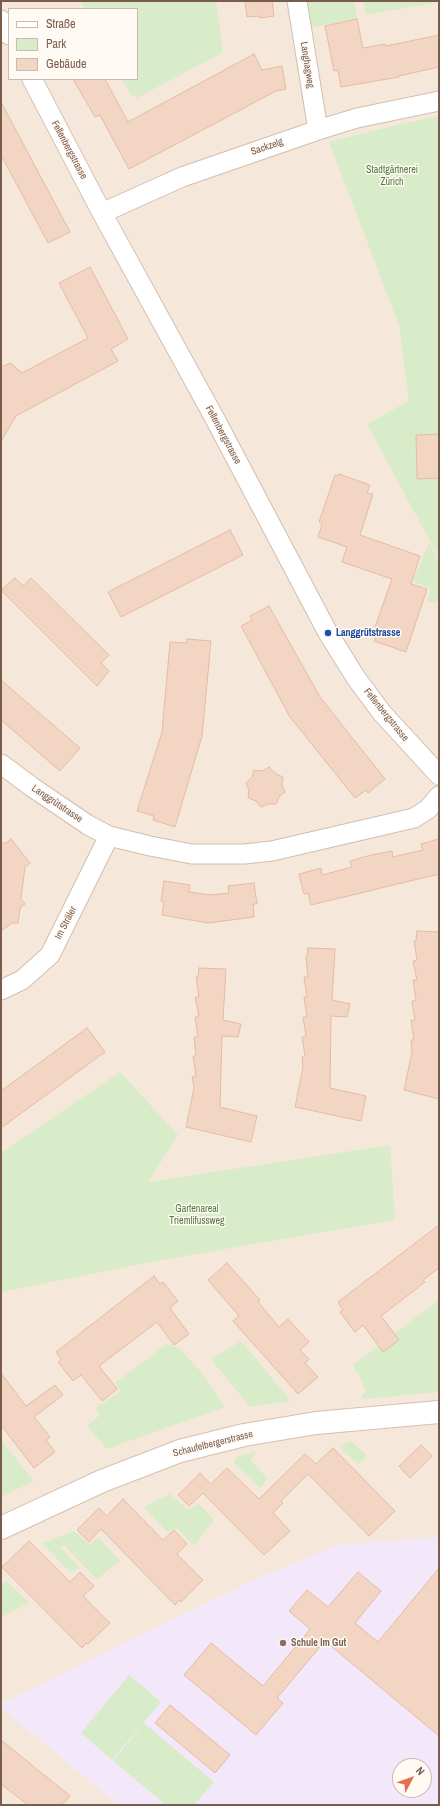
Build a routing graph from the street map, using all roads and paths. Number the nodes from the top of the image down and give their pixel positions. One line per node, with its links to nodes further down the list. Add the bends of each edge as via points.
1 (297, 1): 6 (street, Langhagweg)
2 (1, 20): 3 (street)
3 (8, 33)
4 (33, 80): 7 (street, Fellenbergstrasse)
5 (439, 101): 6 (street, Sackzelg, via 357,118)
6 (318, 130): 7 (street, Sackzelg, via 182,177)
7 (102, 214): 9 (street, Fellenbergstrasse, via 214,417 328,633 382,713)
8 (1, 764): 11 (street, Langgrütstrasse, via 88,825)
9 (439, 775)
10 (439, 796): 11 (street, Langgrütstrasse, via 428,809 414,818 272,851 192,854)
11 (109, 836): 12 (street, Im Sträler, via 50,955 22,980)
12 (1, 990)
13 (439, 1412): 14 (street, Schaufelbergerstrasse, via 316,1423 244,1435 180,1451 102,1480)
14 (1, 1528)

